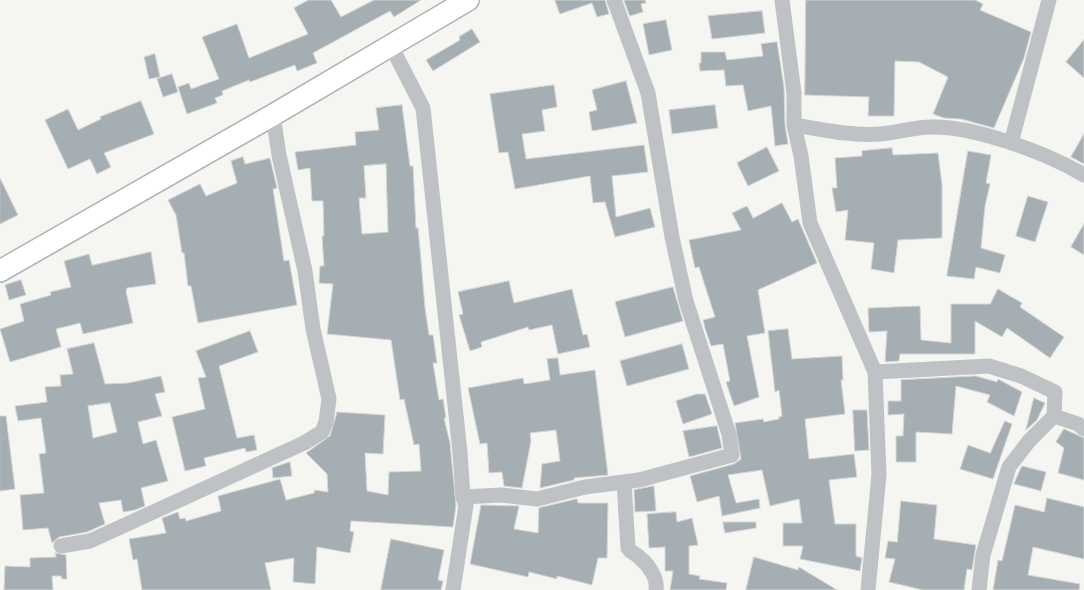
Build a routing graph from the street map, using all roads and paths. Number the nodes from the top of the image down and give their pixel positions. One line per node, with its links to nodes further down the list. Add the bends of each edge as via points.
1 (468, 0): 5 (street)
2 (614, 0): 14 (street, via 648,93 684,292 729,434 732,455)
3 (782, 0): 7 (street, via 794,93)
4 (1049, 0): 8 (street)
5 (390, 44): 6 (street); 15 (street, via 423,108)
6 (273, 115): 10 (street); 16 (street, via 328,399 322,432 90,541)
7 (794, 125): 8 (street, via 843,133 880,134 930,127 973,131); 11 (street, via 810,223)
8 (1011, 143): 9 (street)
9 (1084, 175)
10 (0, 271)
11 (875, 372): 12 (street, via 989,366 1055,392); 19 (street, via 879,476)
12 (1054, 416): 13 (street); 20 (street, via 1009,467 983,555)
13 (1084, 429)
14 (624, 482): 15 (street, via 537,498); 18 (street, via 628,548 652,573 657,583)
15 (463, 497): 17 (street, via 466,505)
16 (61, 546)
17 (453, 590)
18 (656, 590)
19 (868, 590)
20 (979, 590)

